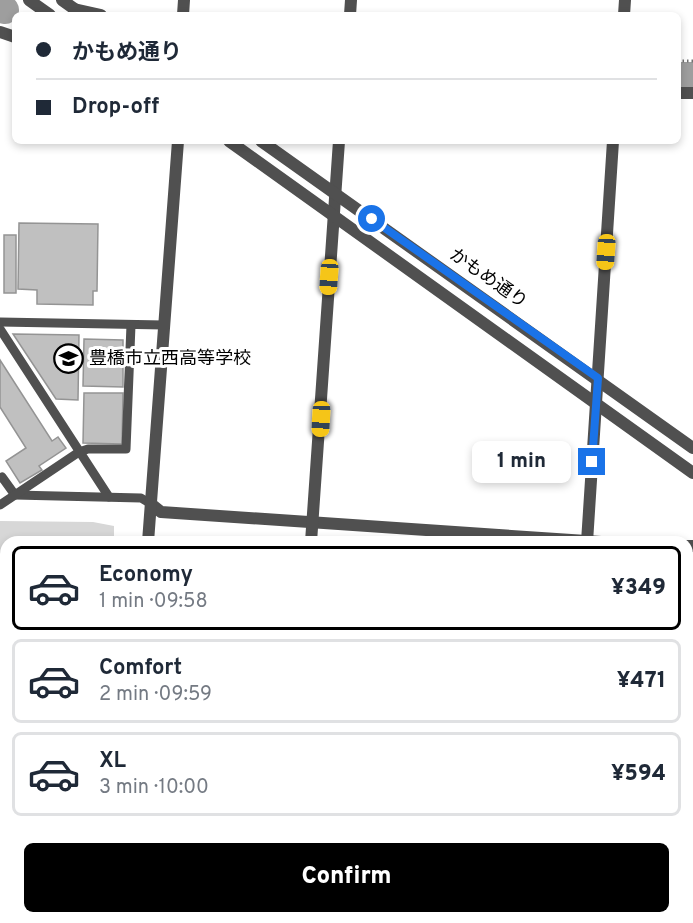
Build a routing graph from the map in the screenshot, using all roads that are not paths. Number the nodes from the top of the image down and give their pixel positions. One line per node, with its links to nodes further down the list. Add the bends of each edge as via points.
1 (29, 0): 3 (street)
2 (62, 0): 4 (street)
3 (46, 12)
4 (78, 12)
5 (178, 144): 14 (street)
6 (233, 144): 11 (street)
7 (265, 144): 10 (street, かもめ通り)
8 (339, 144): 10 (street)
9 (613, 144): 16 (street)
10 (334, 192): 11 (street); 16 (street, かもめ通り)
11 (333, 216): 17 (street); 26 (street)
12 (0, 322): 13 (lane)
13 (131, 325): 14 (lane); 19 (lane, via 126,449)
14 (164, 325): 24 (street)
15 (0, 329): 19 (lane)
16 (598, 378): 17 (street); 18 (street, かもめ通り)
17 (597, 403): 20 (street); 30 (street)
18 (693, 448)
19 (80, 452): 22 (lane); 23 (lane)
20 (693, 473)
21 (0, 478): 22 (lane)
22 (15, 495): 23 (lane); 25 (lane)
23 (109, 497): 24 (lane, via 141,498)
24 (151, 504): 26 (street, via 161,512); 27 (street)
25 (0, 505)
26 (312, 520): 28 (street); 29 (street)
27 (148, 536)
28 (311, 536)
29 (522, 536)
30 (587, 536)

